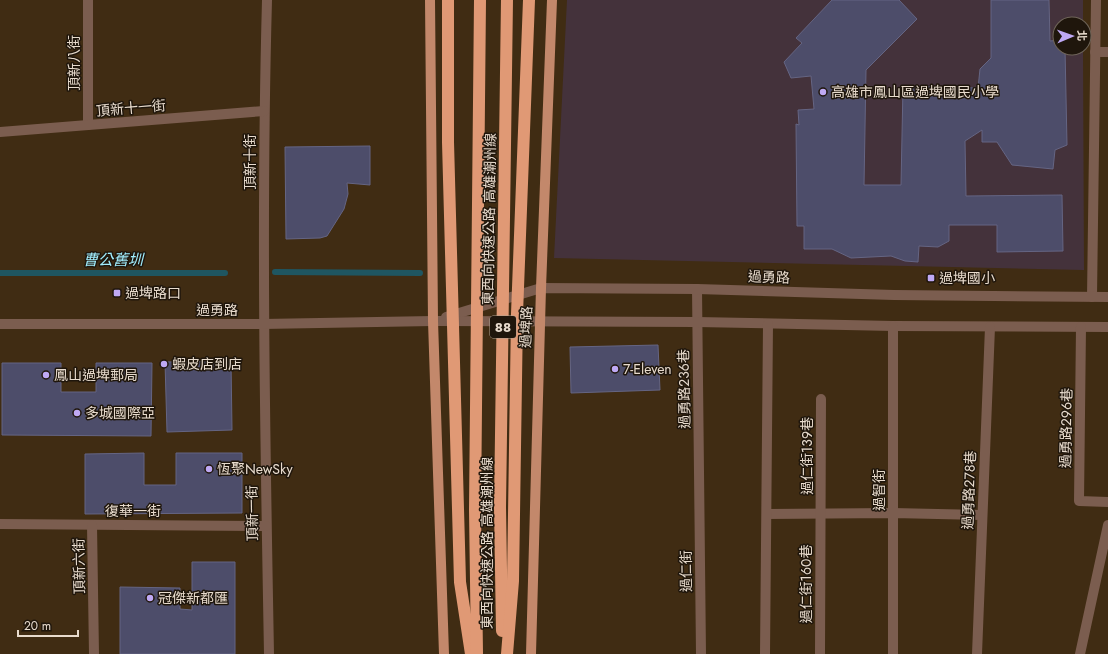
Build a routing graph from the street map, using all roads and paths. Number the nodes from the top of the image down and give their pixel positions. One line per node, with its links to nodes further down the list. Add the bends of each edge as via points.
1 (88, 0): 13 (street, 頂新八街)
2 (267, 0): 12 (street, 頂新十街)
3 (430, 0): 19 (main road)
4 (448, 0): 43 (highway, via 448,142 460,582)
5 (480, 0): 44 (highway, 東西向快速公路 高雄潮州線 / 88, via 475,510)
6 (507, 0): 45 (highway, 東西向快速公路 高雄潮州線 / 88, via 500,507)
7 (529, 0): 46 (highway, via 518,314 513,581)
8 (552, 0): 15 (main road, 過埤路)
9 (1096, 0): 10 (street)
10 (1096, 52): 11 (street); 17 (street)
11 (1108, 52)
12 (264, 111): 13 (street, 頂新十一街); 23 (street, 頂新十街)
13 (88, 125): 14 (street, 頂新十一街)
14 (0, 132)
15 (541, 288): 16 (street, 過勇路); 19 (street, 過勇路); 20 (main road, 過埤路)
16 (697, 289): 17 (street, 過勇路, via 894,295); 21 (street, 過勇路236巷)
17 (1092, 297): 18 (street, 過勇路)
18 (1108, 297)
19 (433, 321): 20 (street, 過勇路); 23 (street, 過勇路); 42 (main road)
20 (540, 322): 21 (street, 過勇路); 47 (main road, 過埤路)
21 (697, 322): 24 (street, 過勇路); 30 (street, 過勇路236巷)
22 (0, 324): 23 (street, 過勇路)
23 (263, 324): 39 (street, 頂新一街)
24 (768, 324): 25 (street, 過勇路); 33 (street)
25 (893, 326): 26 (street, 過勇路); 32 (street, 過智街)
26 (990, 326): 27 (street, 過勇路); 35 (street, 過勇路278巷)
27 (1081, 327): 28 (street, 過勇路); 31 (street, 過勇路296巷, via 1079,501)
28 (1108, 327)
29 (821, 399): 34 (street, 過仁街139巷)
30 (699, 488): 48 (street, 過仁街)
31 (1108, 502)
32 (893, 513): 34 (street); 35 (street); 51 (street, 過智街)
33 (766, 514): 34 (street); 49 (street)
34 (820, 514): 50 (street, 過仁街160巷)
35 (982, 514): 52 (street, 過勇路278巷)
36 (0, 524): 37 (street, 復華一街)
37 (92, 525): 39 (street, 復華一街); 40 (street, 頂新六街)
38 (1108, 525): 53 (street)
39 (266, 526): 41 (street, 頂新一街)
40 (94, 654)
41 (269, 654)
42 (444, 654)
43 (471, 654)
44 (477, 654)
45 (503, 654)
46 (507, 654)
47 (531, 654)
48 (701, 654)
49 (765, 654)
50 (820, 654)
51 (893, 654)
52 (977, 654)
53 (1080, 654)

